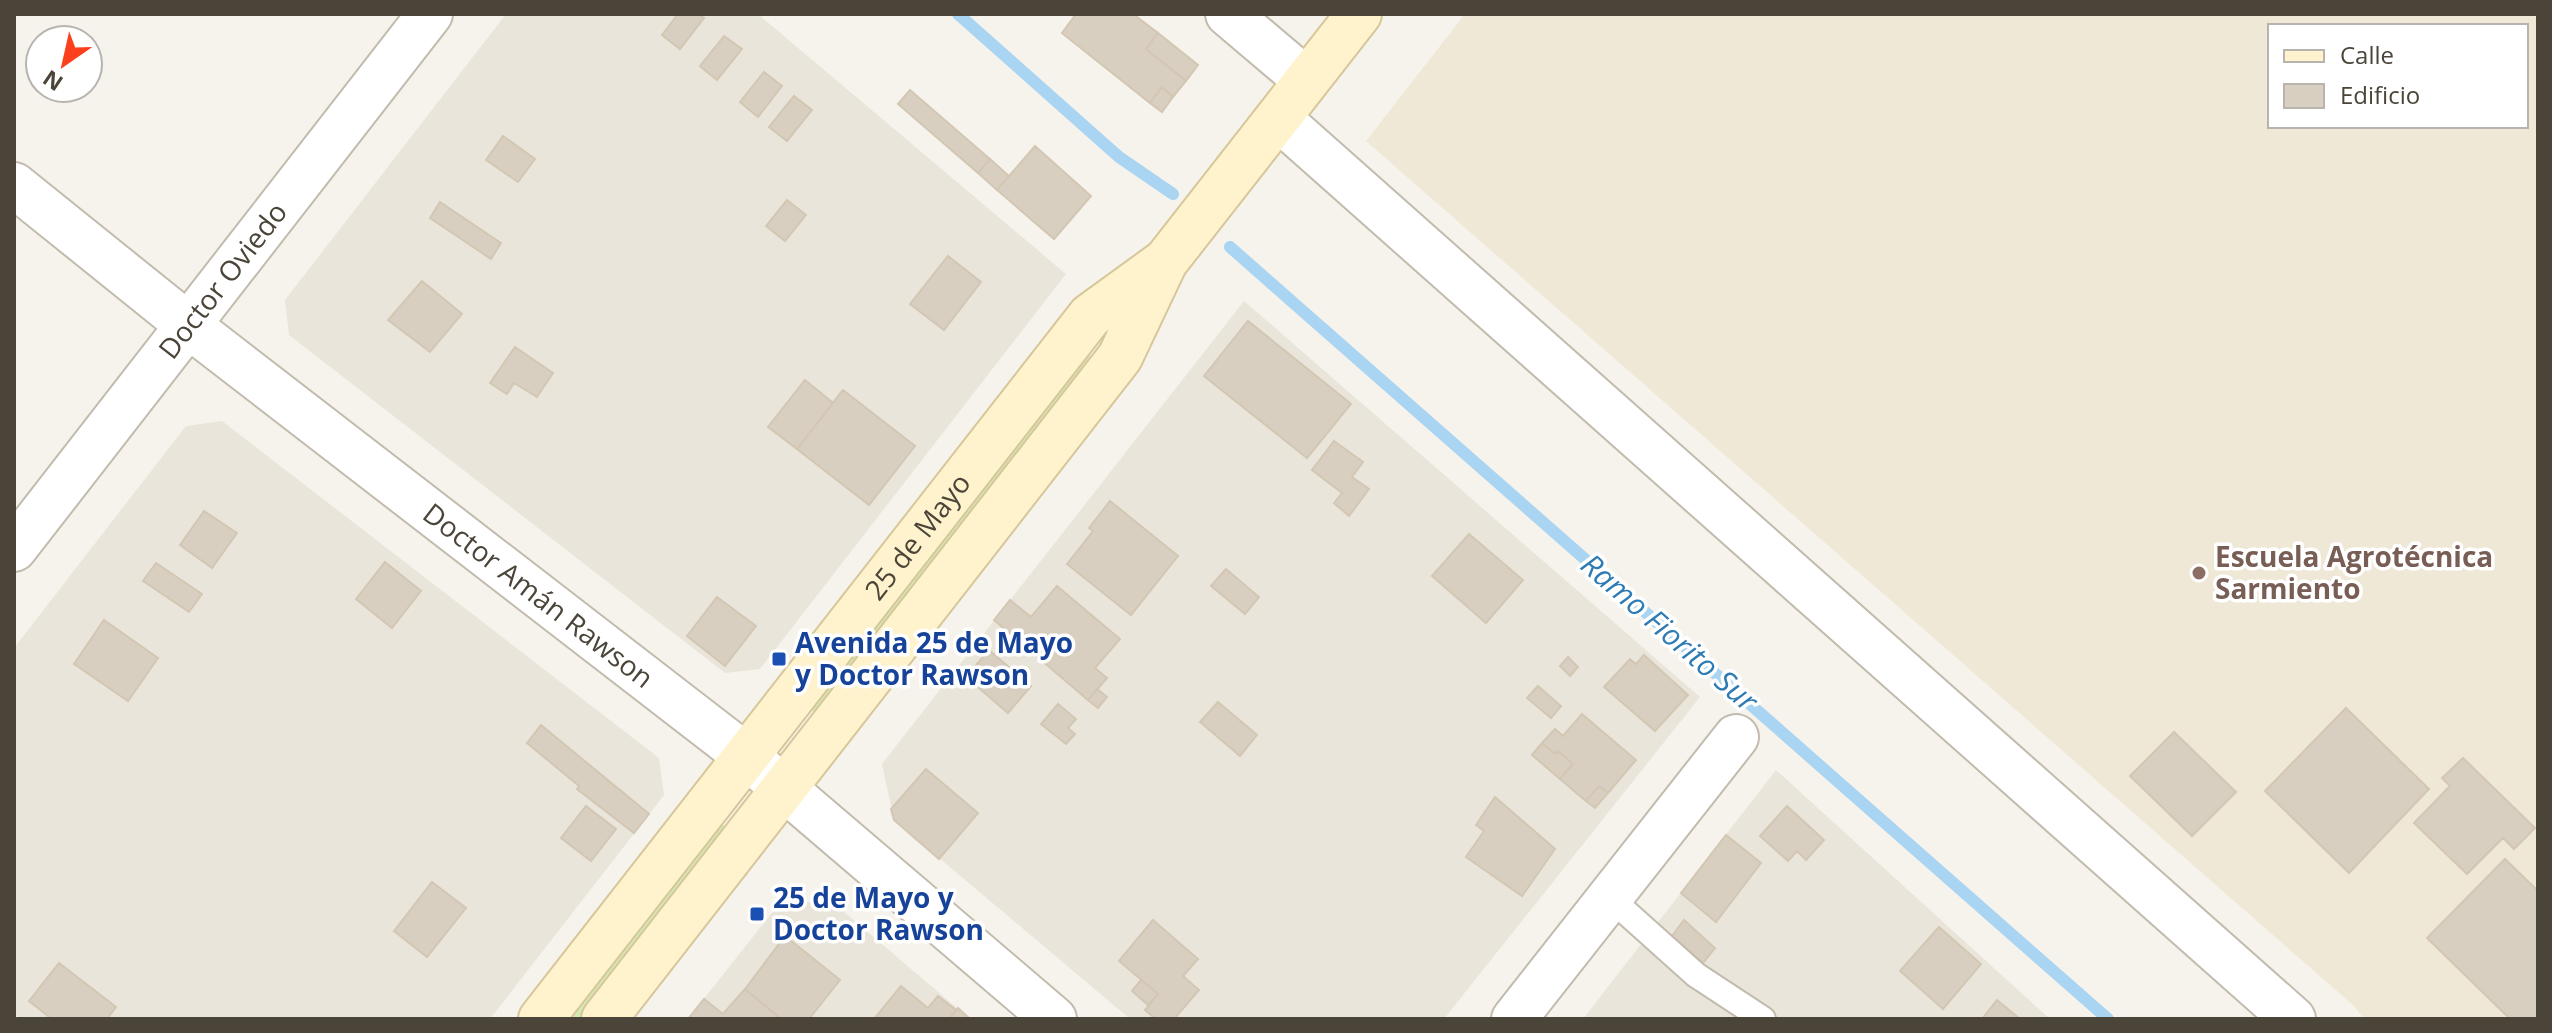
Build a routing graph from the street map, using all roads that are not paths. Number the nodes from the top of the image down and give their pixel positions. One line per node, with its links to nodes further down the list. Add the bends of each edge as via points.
1 (430, 14): 8 (street, Doctor Oviedo)
2 (1228, 14): 4 (street)
3 (1359, 14): 4 (street, 25 de Mayo)
4 (1306, 80): 5 (street, 25 de Mayo)
5 (1278, 118): 7 (street, 25 de Mayo); 19 (street)
6 (14, 185): 8 (street, Doctor Amán Rawson)
7 (1165, 262): 11 (street, 25 de Mayo, via 1090,316); 12 (street, 25 de Mayo, via 1120,357)
8 (188, 325): 9 (street, Doctor Oviedo); 11 (street, Doctor Amán Rawson)
9 (14, 549)
10 (1736, 737): 13 (street)
11 (746, 756): 12 (street, Doctor Amán Rawson); 14 (street, 25 de Mayo)
12 (785, 788): 15 (street, 25 de Mayo); 16 (street, Doctor Amán Rawson)
13 (1609, 897): 17 (street); 18 (lane, via 1696,975)
14 (541, 1019)
15 (604, 1019)
16 (1054, 1019)
17 (1514, 1019)
18 (1763, 1019)
19 (2293, 1019)

